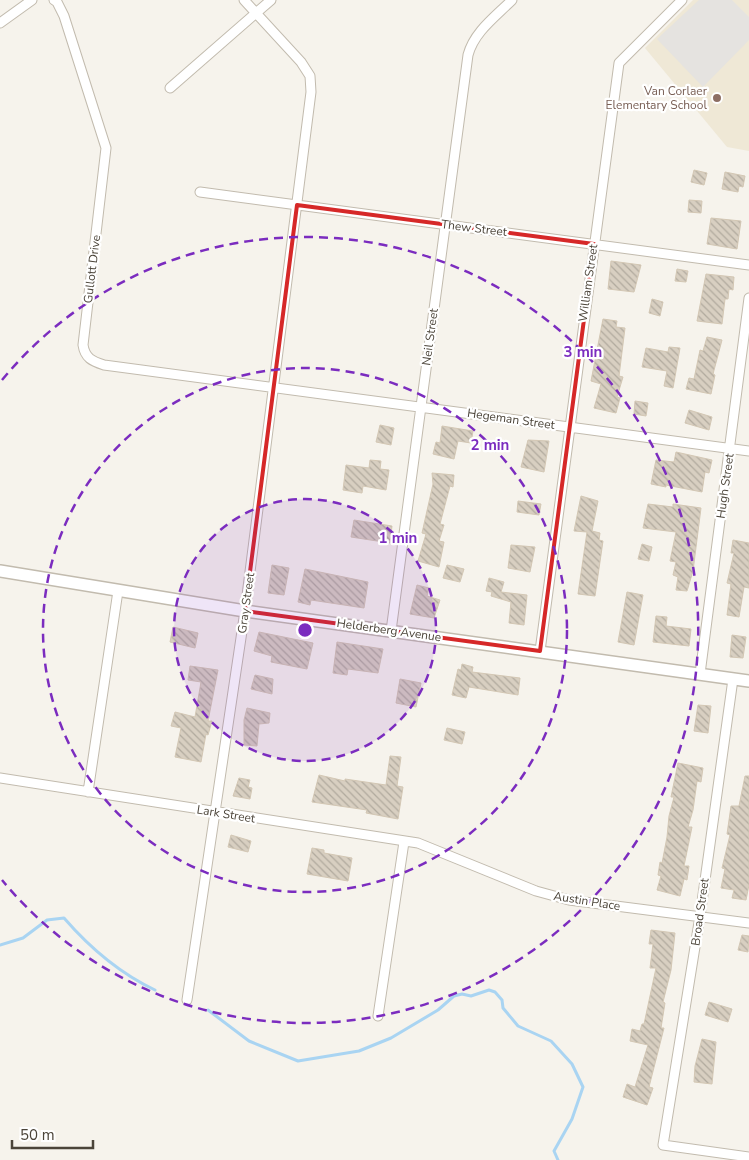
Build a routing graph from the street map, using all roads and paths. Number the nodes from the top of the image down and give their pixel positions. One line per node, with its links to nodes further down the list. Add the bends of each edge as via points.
1 (32, 0): 8 (street)
2 (54, 0): 16 (street, Gullott Drive, via 64,16 106,148 83,344 85,354 104,365)
3 (244, 0): 7 (street, Gray Street)
4 (271, 0): 7 (street)
5 (512, 0): 12 (street, Neil Street, via 471,44)
6 (682, 0): 13 (street, William Street, via 619,63)
7 (256, 14): 9 (street); 11 (street, Gray Street, via 310,76 311,92)
8 (0, 22)
9 (170, 88)
10 (200, 192): 11 (street, Thew Street)
11 (297, 204): 12 (street, Thew Street); 16 (street, Gray Street)
12 (445, 224): 13 (street, Thew Street); 17 (street, Neil Street)
13 (594, 244): 14 (street, Thew Street); 18 (street, William Street)
14 (749, 265)
15 (749, 298): 19 (street, Hugh Street)
16 (273, 388): 17 (street, Hegeman Street); 23 (street, Gray Street)
17 (421, 407): 18 (street, Hegeman Street); 24 (street, Neil Street)
18 (569, 427): 19 (street, Hegeman Street); 25 (street, William Street)
19 (730, 449): 20 (street, Hegeman Street); 26 (street, Hugh Street)
20 (749, 452)
21 (0, 571): 22 (street, Helderberg Avenue)
22 (118, 591): 23 (street, Helderberg Avenue); 30 (street)
23 (245, 611): 24 (street, Helderberg Avenue); 31 (street, Gray Street)
24 (391, 631): 25 (street, Helderberg Avenue)
25 (540, 651): 26 (street, Helderberg Avenue)
26 (700, 674): 27 (street, Helderberg Avenue)
27 (733, 679): 28 (street, Helderberg Avenue); 33 (street, Broad Street)
28 (749, 681)
29 (0, 778): 30 (street, Lark Street)
30 (88, 792): 31 (street, Lark Street)
31 (215, 813): 32 (street, Lark Street); 35 (street, Gray Street)
32 (404, 842): 33 (street, Austin Place, via 418,843 536,891 569,900); 36 (street)
33 (700, 916): 34 (street, Austin Place); 37 (street, Broad Street, via 663,1145)
34 (749, 923)
35 (187, 1000)
36 (378, 1016)
37 (749, 1156)

